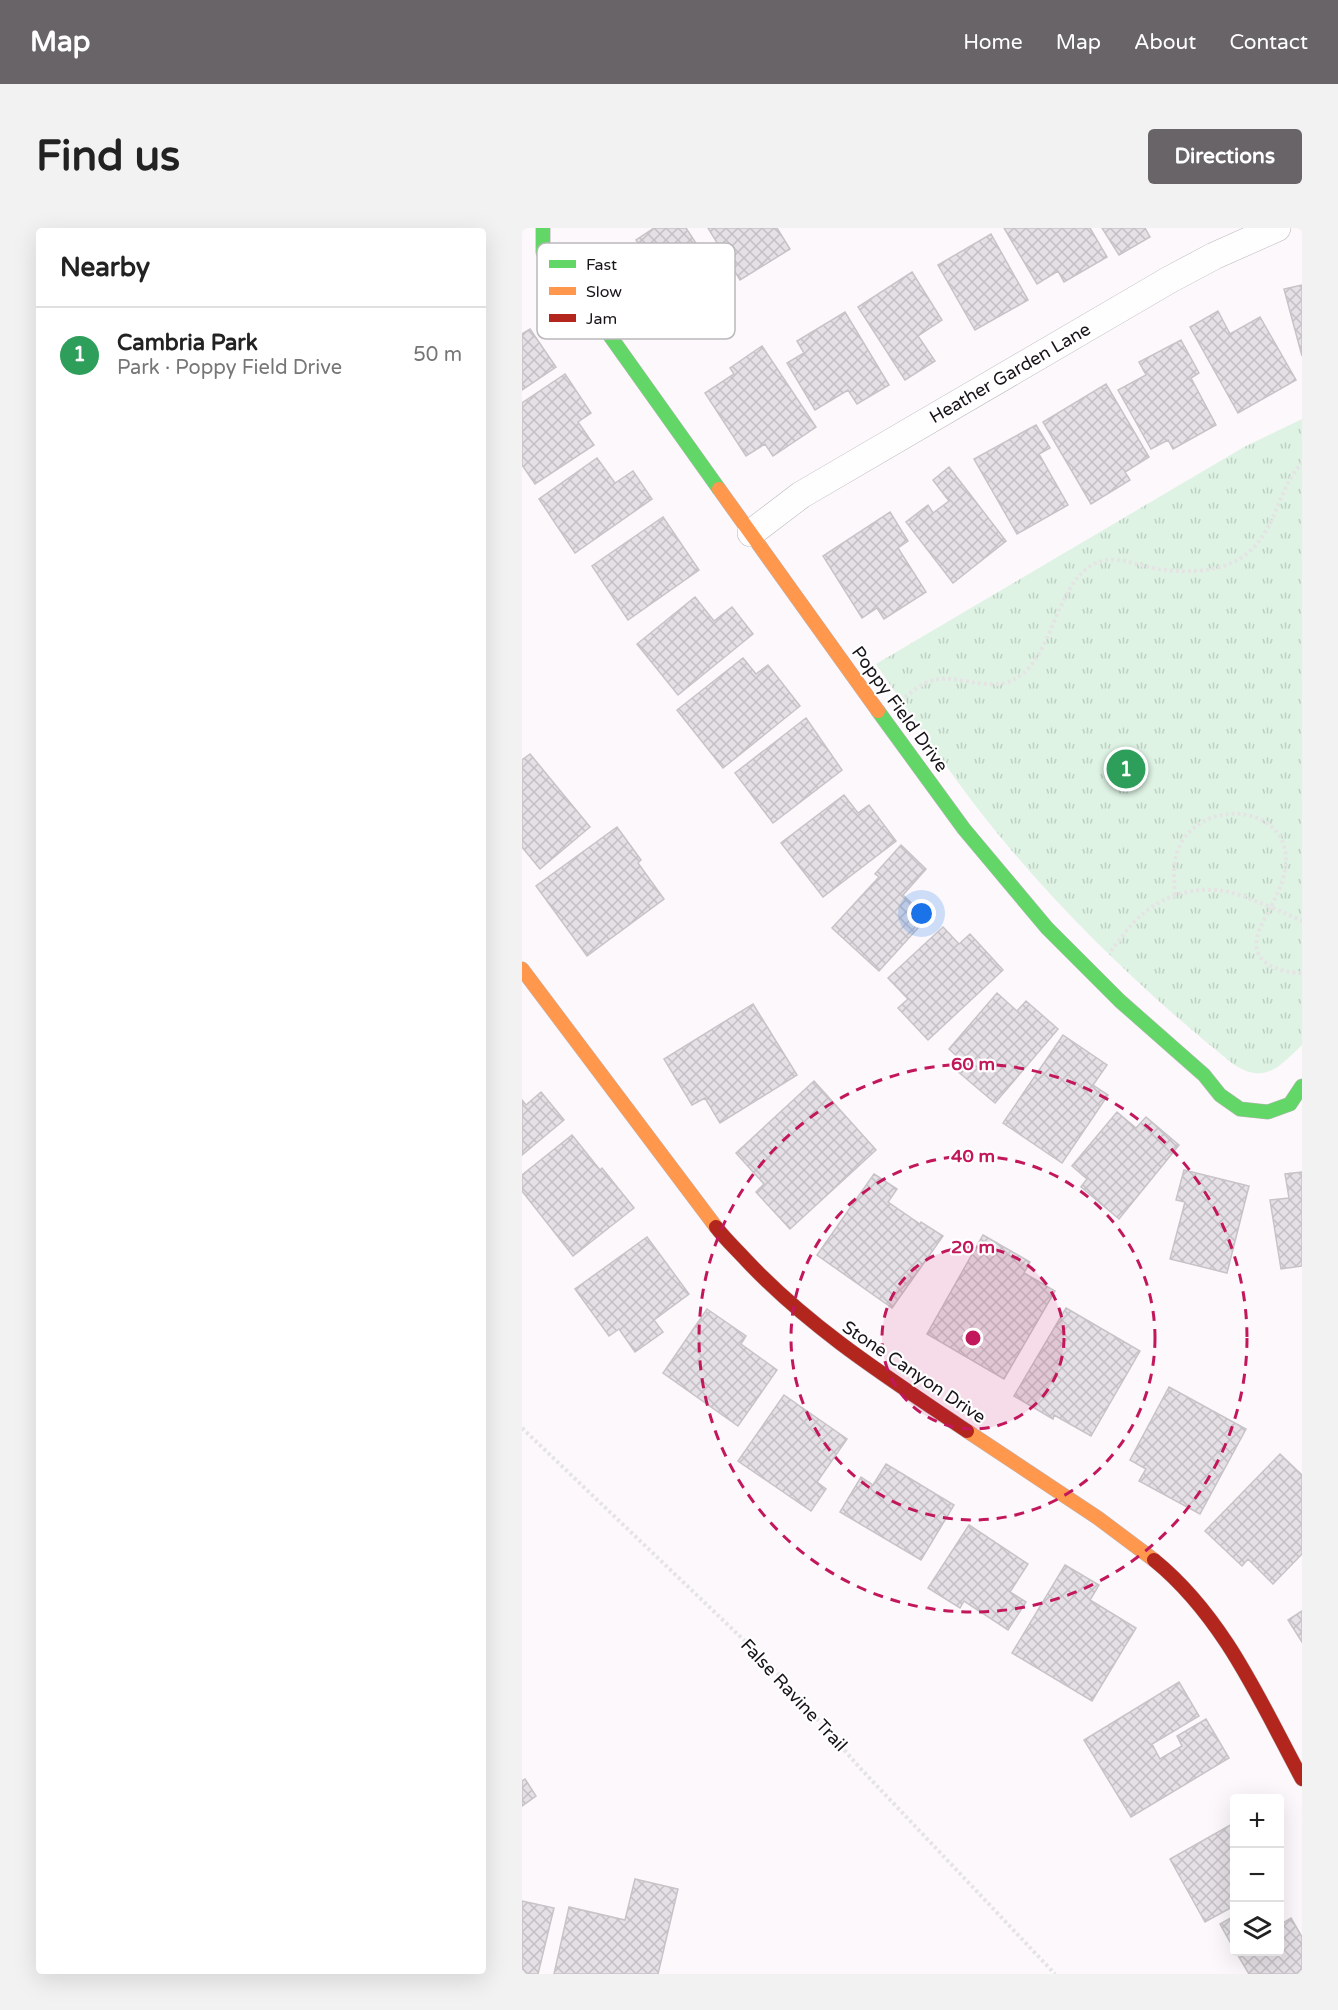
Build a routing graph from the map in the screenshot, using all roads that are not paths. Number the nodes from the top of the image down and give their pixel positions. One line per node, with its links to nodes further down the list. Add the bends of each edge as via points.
1 (1277, 228): 3 (street, Heather Garden Lane, via 1168,280 801,495)
2 (612, 339): 3 (street, Poppy Field Drive)
3 (751, 532): 5 (street, Poppy Field Drive, via 974,842 1092,975 1204,1075 1220,1095 1240,1109 1268,1112 1290,1104)
4 (522, 969): 6 (street, Stone Canyon Drive, via 719,1230 764,1279 860,1359 1134,1544 1195,1600 1238,1661)
5 (1302, 1086)
6 (1302, 1779)

